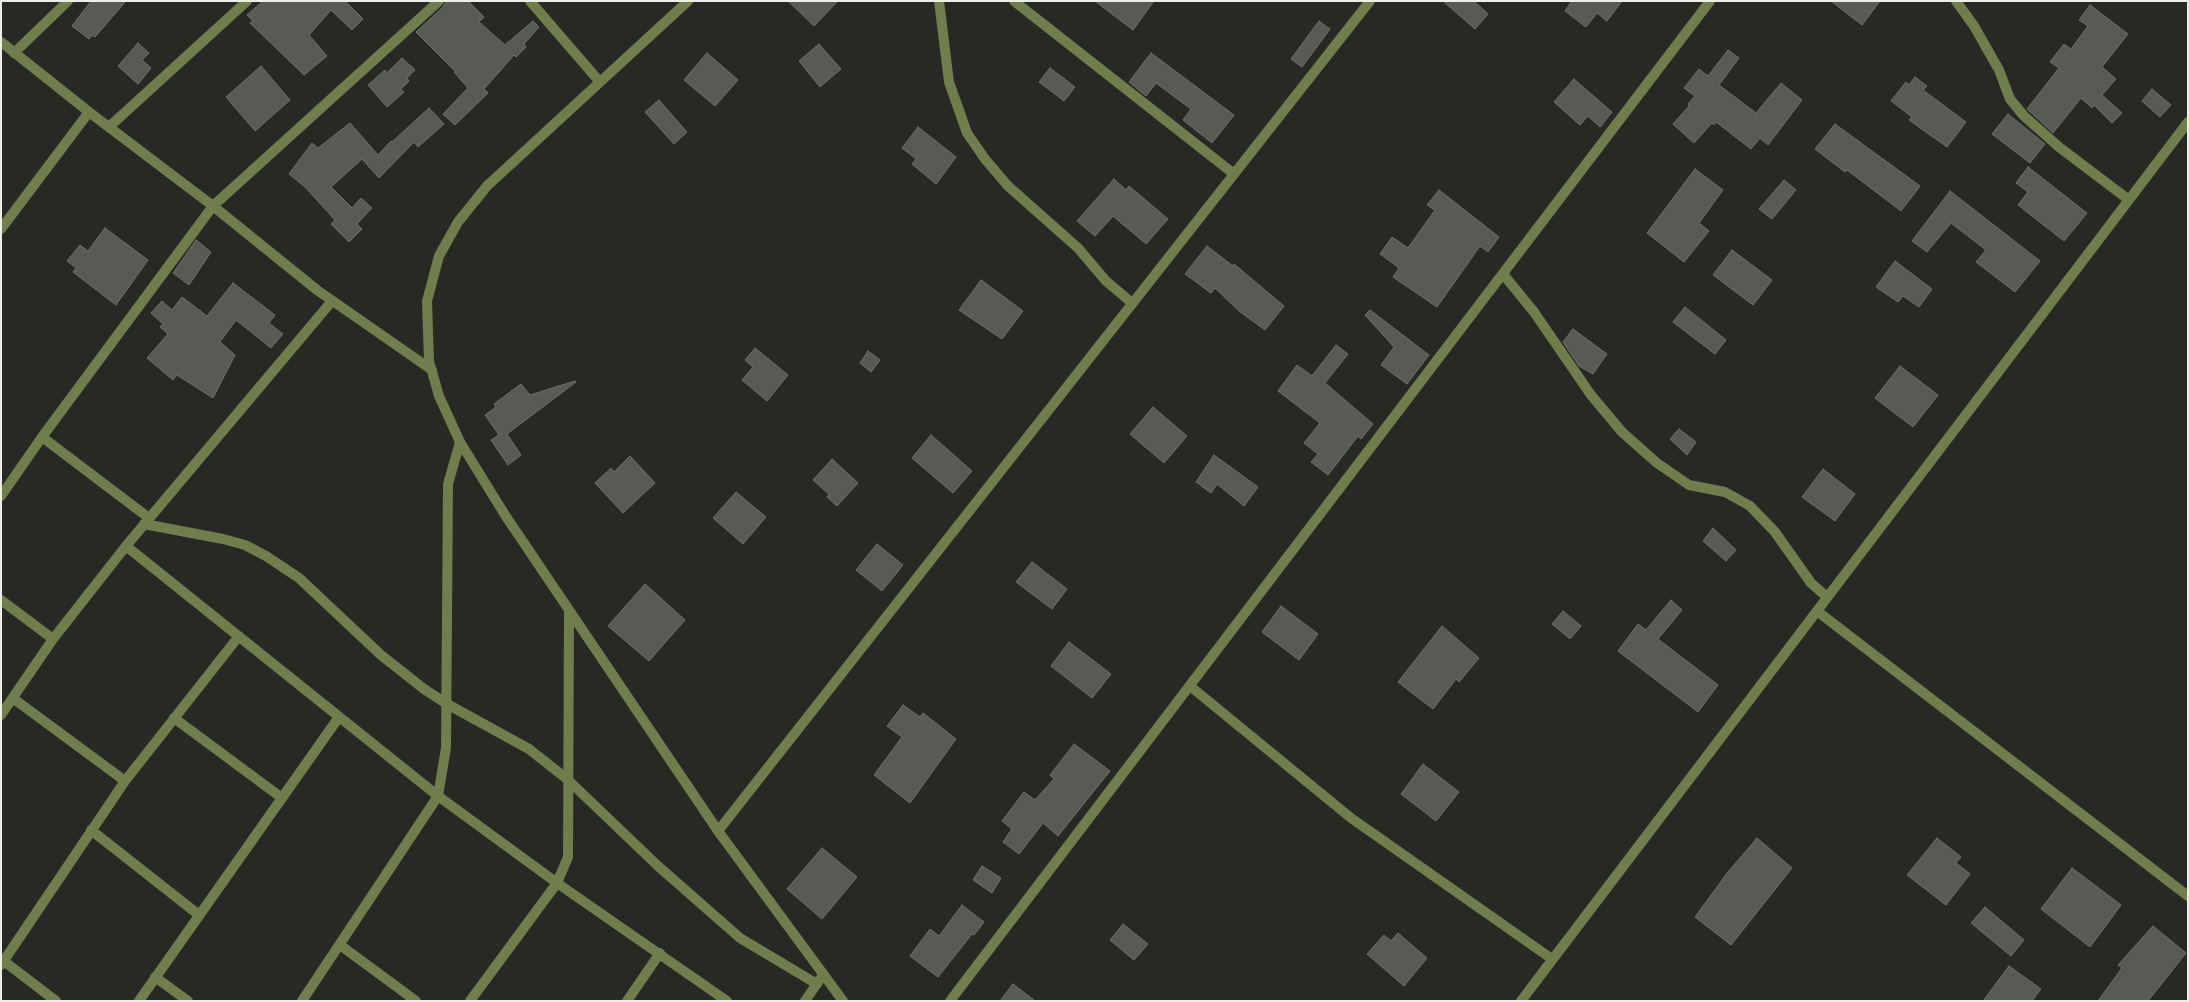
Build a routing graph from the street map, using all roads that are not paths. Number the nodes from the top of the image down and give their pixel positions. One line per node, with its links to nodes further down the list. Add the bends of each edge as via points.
1 (68, 1): 12 (street)
2 (247, 1): 16 (street)
3 (439, 1): 19 (street)
4 (530, 1): 13 (street)
5 (688, 1): 13 (street)
6 (939, 1): 23 (street, via 949,82 967,133 1008,186 1078,248 1106,281)
7 (1014, 1): 17 (street)
8 (1370, 1): 17 (street)
9 (1710, 1): 21 (street)
10 (1956, 1): 18 (street, via 1999,70 2010,99 2024,116)
11 (1, 42): 12 (street)
12 (14, 53): 14 (street)
13 (599, 81): 24 (street, via 487,186 448,238 439,256 427,301)
14 (89, 112): 16 (street); 20 (street)
15 (2188, 122): 18 (street)
16 (109, 127): 19 (street)
17 (1234, 174): 23 (street)
18 (2129, 200): 30 (street)
19 (213, 206): 22 (street); 25 (street)
20 (1, 230)
21 (1503, 274): 30 (street, via 1534,312 1591,395 1622,432 1689,484 1725,492 1750,506); 36 (street)
22 (332, 301): 24 (street); 28 (street)
23 (1132, 303): 47 (street)
24 (432, 370): 26 (street, via 439,396)
25 (42, 437): 27 (street); 28 (street)
26 (460, 442): 32 (street); 38 (street, via 448,484)
27 (1, 496)
28 (147, 521): 29 (street); 38 (street, via 245,545 266,556 299,578 381,655)
29 (126, 546): 34 (street); 35 (street)
30 (1827, 597): 33 (street)
31 (1, 600): 35 (street)
32 (569, 611): 42 (street); 47 (street)
33 (1816, 611): 49 (street); 53 (street)
34 (239, 636): 40 (street); 41 (street)
35 (53, 639): 37 (street)
36 (1190, 686): 53 (street, via 1352,818); 67 (street)
37 (14, 699): 39 (street); 43 (street)
38 (447, 704): 42 (street, via 529,750); 44 (street, via 446,748)
39 (1, 715)
40 (339, 717): 44 (street); 45 (street)
41 (174, 718): 43 (street); 45 (street)
42 (567, 779): 48 (street, via 568,857); 56 (street, via 740,938)
43 (125, 781): 46 (street)
44 (438, 796): 48 (street); 51 (street)
45 (282, 798): 50 (street)
46 (91, 830): 50 (street); 54 (street)
47 (718, 831): 56 (street)
48 (556, 883): 52 (street); 62 (street)
49 (2188, 896)
50 (199, 915): 55 (street)
51 (340, 946): 60 (street); 61 (street)
52 (660, 953): 63 (street); 64 (street)
53 (1552, 959): 68 (street)
54 (2, 962): 57 (street)
55 (156, 977): 58 (street); 59 (street)
56 (820, 980): 65 (street); 66 (street)
57 (56, 1001)
58 (139, 1001)
59 (188, 1001)
60 (302, 1001)
61 (416, 1001)
62 (470, 1001)
63 (627, 1001)
64 (727, 1001)
65 (805, 1001)
66 (843, 1001)
67 (950, 1001)
68 (1521, 1001)

